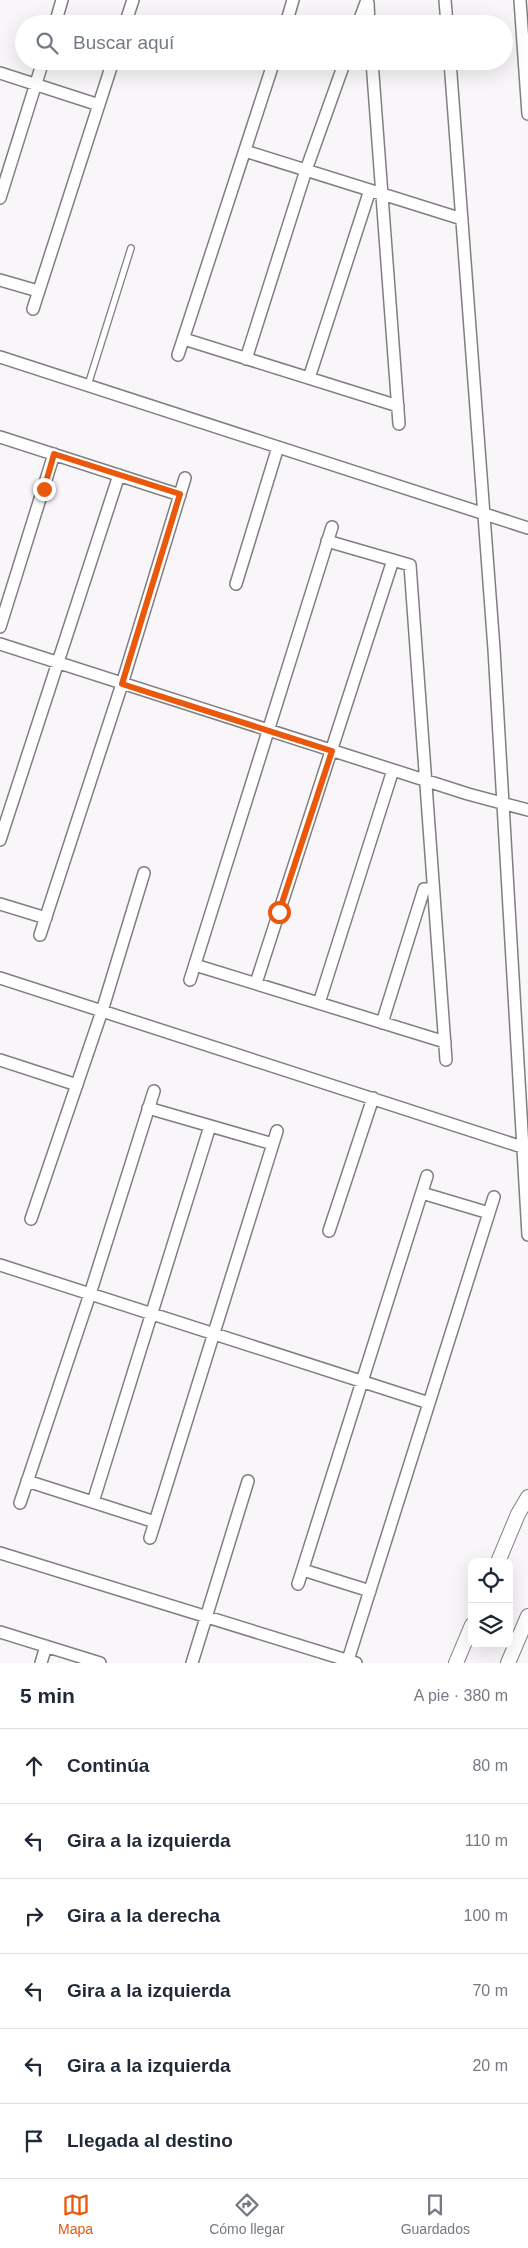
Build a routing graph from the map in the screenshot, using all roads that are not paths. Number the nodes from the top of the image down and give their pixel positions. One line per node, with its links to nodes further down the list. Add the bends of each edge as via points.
1 (62, 0): 7 (street)
2 (133, 0): 8 (street)
3 (294, 0): 9 (street)
4 (367, 0): 10 (street); 11 (street)
5 (445, 0): 12 (street)
6 (520, 0): 22 (street)
7 (58, 15)
8 (128, 15)
9 (289, 15)
10 (361, 15)
11 (368, 15)
12 (446, 15)
13 (40, 70): 20 (street)
14 (110, 70): 21 (street)
15 (271, 70): 23 (street)
16 (342, 70): 24 (street)
17 (373, 70): 26 (street)
18 (451, 70): 28 (street)
19 (0, 73): 20 (street)
20 (36, 85): 21 (street); 27 (street)
21 (99, 105): 31 (street)
22 (528, 114)
23 (245, 151): 24 (street); 33 (street)
24 (306, 170): 25 (street); 36 (street)
25 (370, 190): 26 (street); 37 (street)
26 (382, 194): 28 (street); 39 (street)
27 (0, 198)
28 (462, 219): 47 (street)
29 (131, 248): 38 (lane)
30 (0, 280): 31 (street)
31 (38, 291): 32 (street)
32 (33, 309)
33 (184, 340): 34 (street); 36 (street)
34 (178, 355)
35 (0, 357): 38 (street)
36 (246, 359): 37 (street)
37 (309, 378): 39 (street)
38 (88, 385): 42 (street)
39 (398, 406): 40 (street)
40 (399, 424)
41 (0, 437): 43 (street)
42 (278, 447): 47 (street); 52 (street)
43 (54, 454): 44 (street); 53 (street)
44 (119, 475): 46 (street); 55 (street)
45 (185, 478): 46 (street)
46 (180, 494): 56 (street)
47 (484, 514): 49 (street); 61 (street)
48 (332, 527): 50 (street)
49 (528, 528)
50 (327, 542): 51 (street); 57 (street)
51 (393, 560): 58 (street); 60 (street, via 410,565)
52 (236, 584)
53 (0, 628)
54 (0, 644): 55 (street)
55 (59, 663): 56 (street); 63 (street)
56 (122, 684): 57 (street); 67 (street)
57 (268, 730): 58 (street); 69 (street)
58 (332, 751): 59 (street); 72 (street)
59 (393, 770): 60 (street); 73 (street)
60 (425, 780): 61 (street); 65 (street)
61 (503, 803): 62 (street); 86 (street)
62 (528, 810)
63 (0, 840)
64 (144, 873): 74 (street)
65 (433, 888): 75 (street, via 424,889); 76 (street)
66 (0, 904): 67 (street)
67 (46, 918): 68 (street)
68 (40, 935)
69 (194, 964): 71 (street); 72 (street)
70 (0, 978): 74 (street)
71 (190, 980)
72 (256, 984): 73 (street)
73 (318, 1003): 75 (street)
74 (102, 1011): 79 (street); 81 (street)
75 (382, 1023): 76 (street)
76 (445, 1042): 77 (street)
77 (446, 1060)
78 (0, 1061): 79 (street)
79 (77, 1085): 91 (street)
80 (154, 1091): 82 (street)
81 (373, 1098): 86 (street); 92 (street)
82 (148, 1108): 83 (street); 95 (street)
83 (210, 1126): 85 (street); 96 (street)
84 (277, 1131): 85 (street)
85 (273, 1144): 97 (street)
86 (522, 1147): 93 (street)
87 (427, 1176): 88 (street)
88 (422, 1193): 90 (street); 98 (street)
89 (494, 1197): 90 (street)
90 (489, 1214): 99 (street)
91 (31, 1219)
92 (329, 1231)
93 (528, 1235)
94 (0, 1265): 95 (street)
95 (90, 1294): 96 (street); 100 (street)
96 (151, 1313): 97 (street); 103 (street)
97 (214, 1333): 98 (street); 105 (street)
98 (362, 1382): 99 (street); 109 (street)
99 (429, 1404): 111 (street)
100 (27, 1481): 103 (street); 104 (street)
101 (248, 1481): 113 (street)
102 (528, 1497): 108 (street)
103 (92, 1502): 105 (street)
104 (20, 1503)
105 (155, 1522): 106 (street)
106 (150, 1538)
107 (0, 1553): 113 (street)
108 (500, 1558)
109 (303, 1570): 110 (street); 111 (street)
110 (298, 1584)
111 (370, 1590): 117 (street)
112 (528, 1616): 122 (street)
113 (206, 1617): 117 (street); 120 (street)
114 (0, 1632): 116 (street)
115 (468, 1634): 121 (street)
116 (46, 1646): 118 (street); 119 (street)
117 (352, 1662)
118 (41, 1663)
119 (100, 1663)
120 (192, 1663)
121 (456, 1663)
122 (508, 1663)

